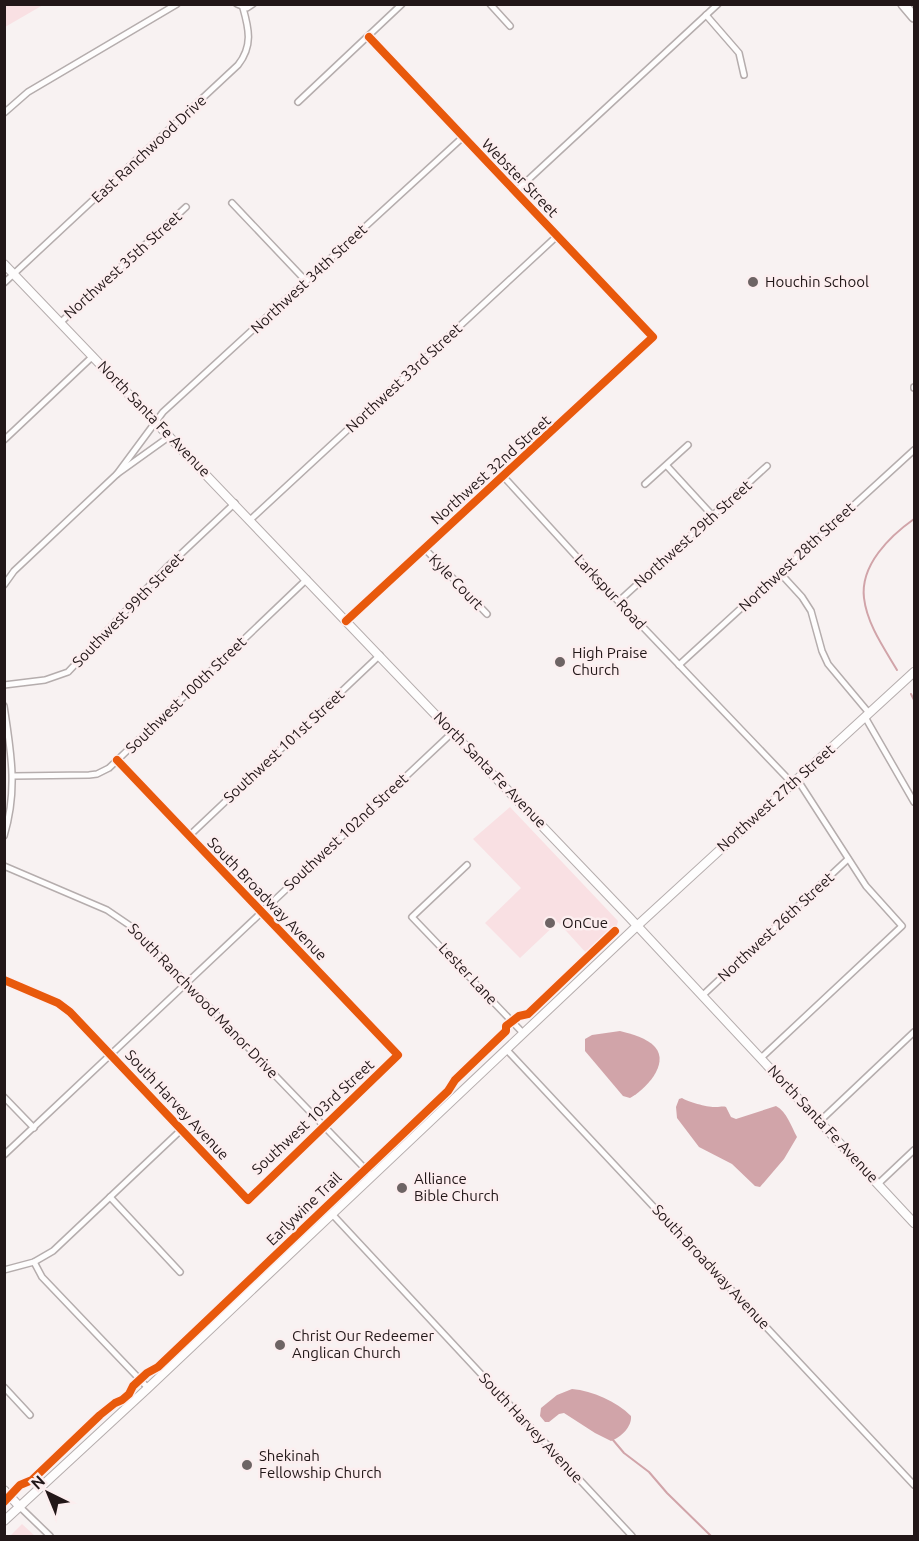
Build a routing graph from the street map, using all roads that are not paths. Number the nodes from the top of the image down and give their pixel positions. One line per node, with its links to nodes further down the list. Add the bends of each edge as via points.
1 (177, 4): 14 (street, via 28,92)
2 (253, 4): 7 (street)
3 (402, 4): 11 (street)
4 (490, 4): 10 (street)
5 (718, 4): 8 (street)
6 (903, 4): 9 (main road)
7 (240, 6): 21 (street, East Ranchwood Drive, via 249,28 249,43 238,65)
8 (706, 15): 12 (street, via 739,53); 16 (street)
9 (915, 16)
10 (510, 26)
11 (369, 37): 13 (street); 15 (street, Webster Street)
12 (744, 75)
13 (298, 102)
14 (4, 112)
15 (463, 137): 16 (street, Webster Street); 22 (street, Northwest 34th Street)
16 (515, 192): 19 (street, Webster Street)
17 (232, 203): 22 (street)
18 (186, 207): 24 (street, Northwest 35th Street)
19 (557, 236): 25 (street, Webster Street); 39 (street, Northwest 33rd Street)
20 (4, 264): 21 (main road, North Santa Fe Avenue)
21 (14, 273): 23 (street, East Ranchwood Drive); 24 (main road, North Santa Fe Avenue)
22 (306, 281): 27 (street, Northwest 34th Street, via 163,412)
23 (4, 283)
24 (61, 322): 26 (main road, North Santa Fe Avenue)
25 (653, 338): 35 (street, Northwest 32nd Street)
26 (93, 356): 27 (main road, North Santa Fe Avenue); 29 (street)
27 (157, 422): 28 (main road, North Santa Fe Avenue); 34 (street, Northwest 34th Street)
28 (170, 436): 34 (street); 37 (main road, North Santa Fe Avenue)
29 (4, 440)
30 (688, 445): 32 (street)
31 (915, 450): 41 (street, Northwest 28th Street)
32 (667, 466): 36 (street); 38 (street)
33 (766, 466): 38 (street, Northwest 29th Street)
34 (117, 474): 43 (street)
35 (503, 476): 40 (street, Northwest 32nd Street); 44 (street, Larkspur Road)
36 (645, 484)
37 (235, 503): 39 (main road, North Santa Fe Avenue); 50 (street, Southwest 99th Street, via 166,568 68,672 59,677)
38 (712, 515): 44 (street, Northwest 29th Street)
39 (250, 520): 42 (main road, North Santa Fe Avenue)
40 (425, 549): 45 (street, Kyle Court); 46 (street, Northwest 32nd Street)
41 (780, 573): 48 (street, Northwest 28th Street); 52 (street, via 811,611 828,664)
42 (307, 579): 46 (main road, North Santa Fe Avenue); 54 (street, Southwest 100th Street)
43 (4, 585)
44 (619, 601): 48 (street, Larkspur Road)
45 (488, 614)
46 (346, 621): 47 (main road, North Santa Fe Avenue)
47 (380, 655): 53 (main road, North Santa Fe Avenue); 59 (street, Southwest 101st Street)
48 (680, 665): 56 (street, Larkspur Road)
49 (915, 672): 52 (main road, Northwest 27th Street)
50 (4, 685)
51 (4, 706): 55 (street)
52 (867, 715): 56 (main road, Northwest 27th Street); 57 (street)
53 (453, 732): 63 (street, Southwest 102nd Street); 64 (main road, North Santa Fe Avenue)
54 (117, 760): 55 (street, Southwest 100th Street, via 103,771 89,775); 59 (street, South Broadway Avenue)
55 (14, 776): 58 (street)
56 (795, 781): 60 (street, Larkspur Road); 64 (main road, Northwest 27th Street)
57 (915, 802)
58 (4, 836)
59 (189, 836): 63 (street, South Broadway Avenue)
60 (848, 859): 67 (street, Northwest 26th Street); 73 (street, Larkspur Road, via 902,926)
61 (467, 865): 69 (street, Lester Lane, via 412,917)
62 (4, 866): 66 (street, South Ranchwood Manor Drive, via 114,914 142,936)
63 (261, 912): 66 (street, Southwest 102nd Street); 72 (street, South Broadway Avenue)
64 (638, 926): 67 (main road, North Santa Fe Avenue); 69 (main road, Northwest 27th Street)
65 (4, 980): 71 (street, via 64,1007)
66 (187, 983): 71 (street, Southwest 102nd Street); 76 (street, South Ranchwood Manor Drive)
67 (703, 995): 73 (main road, North Santa Fe Avenue)
68 (915, 1032): 75 (street)
69 (523, 1033): 70 (main road, Northwest 27th Street)
70 (506, 1049): 81 (main road, Northwest 27th Street); 93 (street, South Broadway Avenue)
71 (111, 1054): 77 (street, Southwest 102nd Street); 78 (street, South Harvey Avenue)
72 (398, 1056): 76 (street, Southwest 103rd Street)
73 (761, 1058): 75 (main road, North Santa Fe Avenue)
74 (4, 1097): 77 (street)
75 (820, 1121): 82 (main road, North Santa Fe Avenue)
76 (324, 1126): 81 (street, South Ranchwood Manor Drive); 84 (street, Southwest 103rd Street)
77 (34, 1128): 80 (street, Southwest 102nd Street)
78 (181, 1130): 83 (street); 84 (street, South Harvey Avenue)
79 (915, 1150): 82 (street)
80 (4, 1155)
81 (372, 1176): 85 (main road, Northwest 27th Street)
82 (878, 1184): 86 (main road, North Santa Fe Avenue)
83 (110, 1197): 87 (street, via 52,1251); 89 (street)
84 (248, 1200)
85 (332, 1214): 91 (main road, Northwest 27th Street); 98 (street, South Harvey Avenue)
86 (915, 1223)
87 (34, 1262): 88 (street); 91 (street, via 42,1277)
88 (4, 1270)
89 (180, 1272)
90 (4, 1387): 92 (street)
91 (148, 1388): 95 (main road, Northwest 27th Street)
92 (30, 1415)
93 (915, 1485)
94 (4, 1490): 95 (main road)
95 (20, 1507): 96 (main road, Northwest 27th Street); 97 (street)
96 (4, 1521)
97 (50, 1536)
98 (632, 1536)

